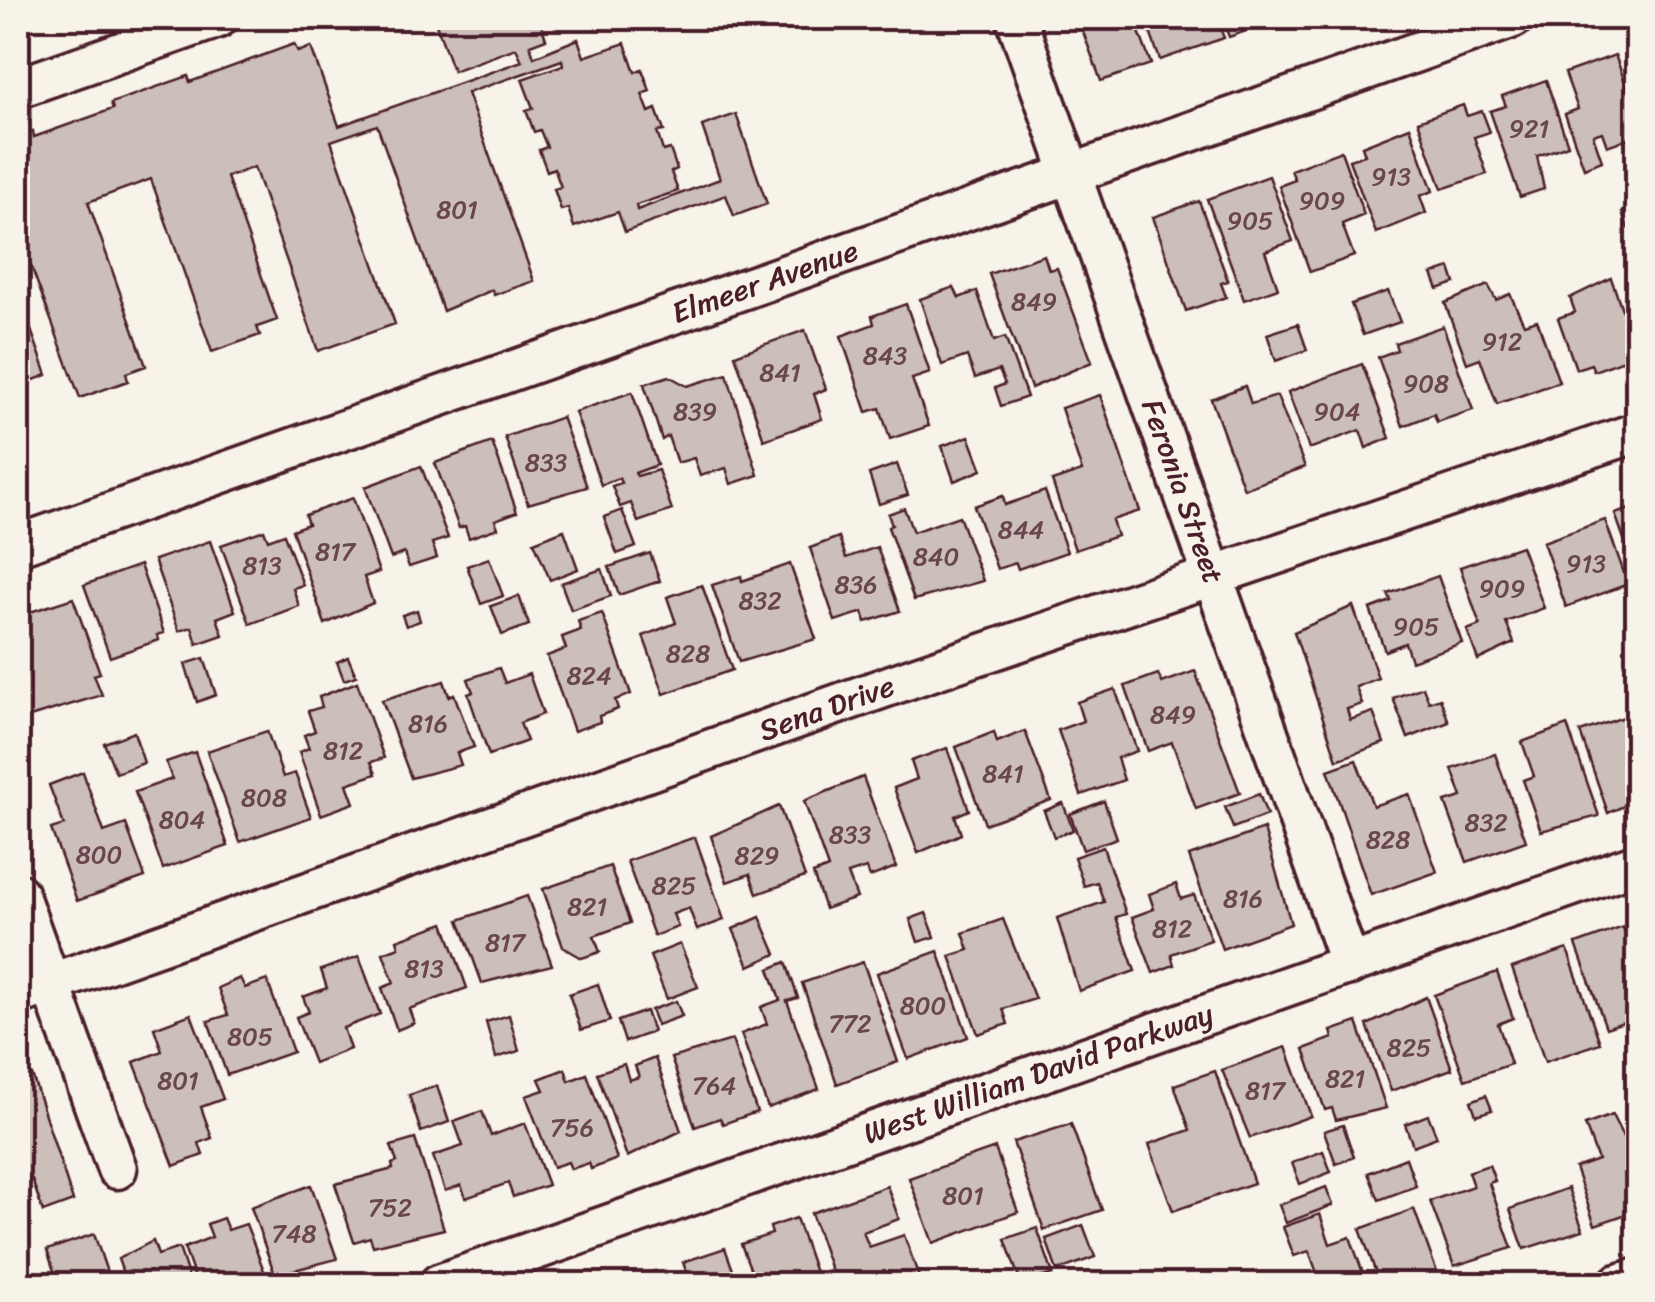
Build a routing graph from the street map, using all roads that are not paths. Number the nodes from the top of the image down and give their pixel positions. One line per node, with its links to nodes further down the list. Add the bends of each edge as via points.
1 (218, 18): 4 (street)
2 (1016, 18): 5 (street, Feronia Street)
3 (1512, 18): 5 (street, Elmeer Avenue)
4 (18, 88)
5 (1070, 172): 7 (street, Elmeer Avenue); 8 (street, Feronia Street)
6 (1638, 432): 8 (street, Sena Drive)
7 (18, 546)
8 (1211, 575): 11 (street, Feronia Street); 12 (street, Sena Drive)
9 (1638, 863): 11 (street, West William David Parkway)
10 (18, 893): 12 (street)
11 (1350, 964): 15 (street, West William David Parkway)
12 (34, 989): 13 (street)
13 (116, 1170)
14 (1638, 1278): 16 (street)
15 (439, 1284)
16 (1618, 1284)

